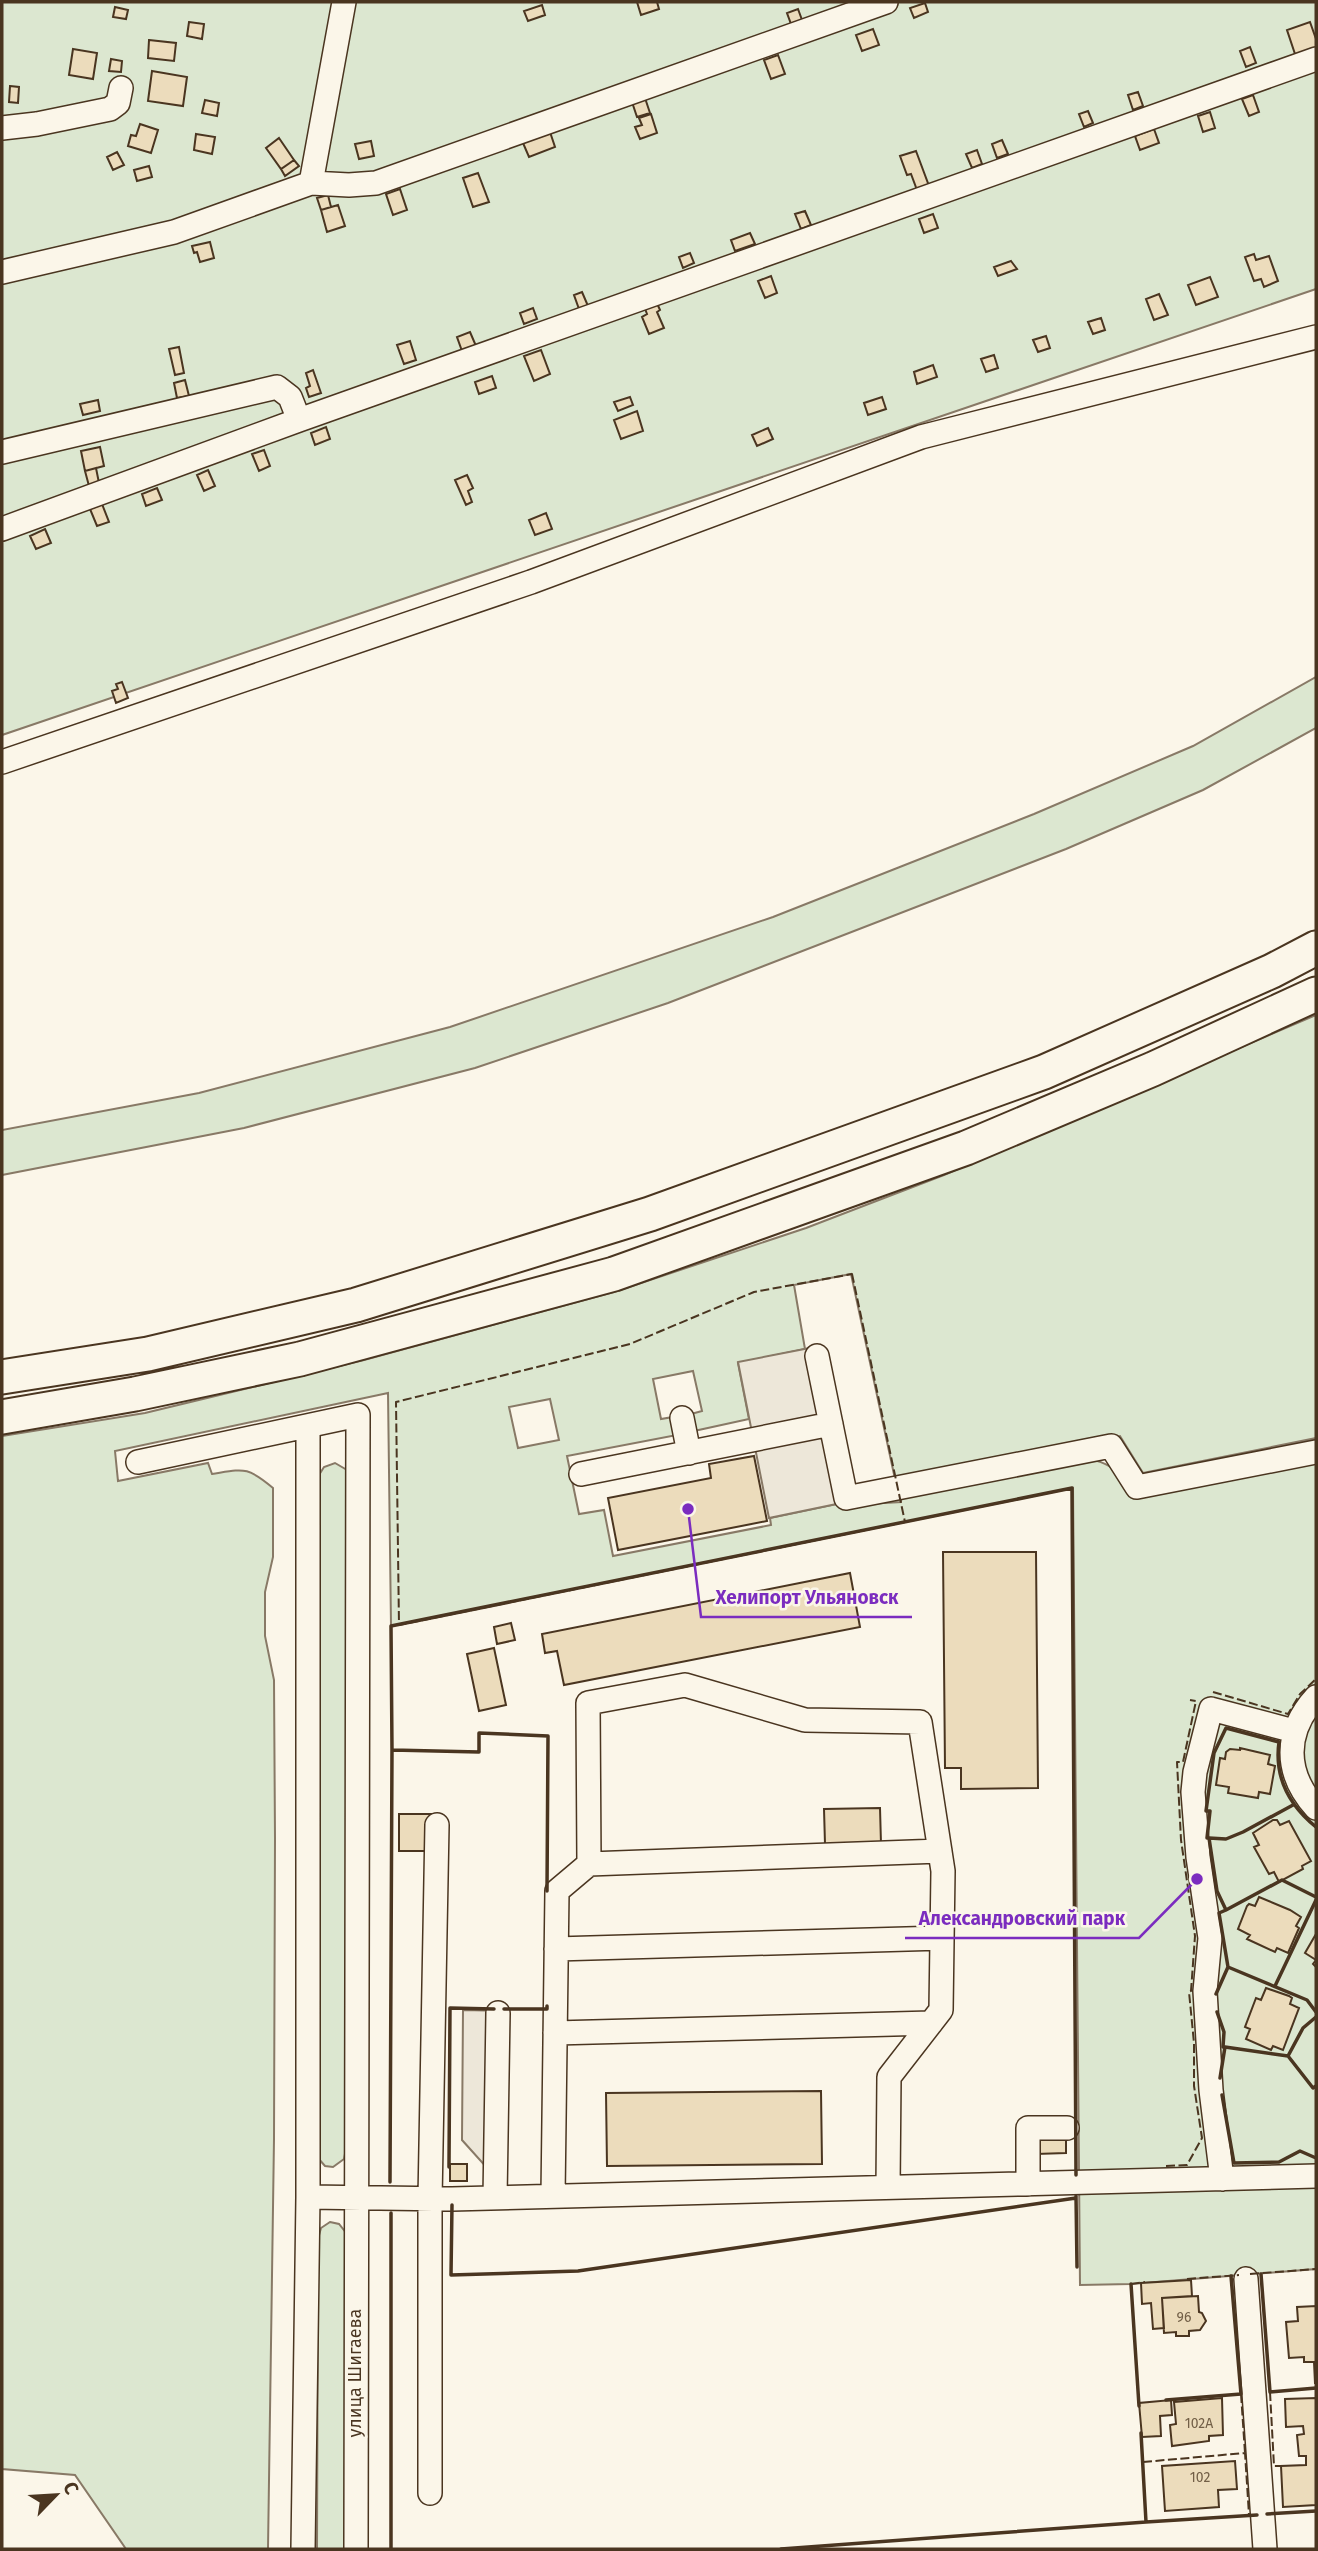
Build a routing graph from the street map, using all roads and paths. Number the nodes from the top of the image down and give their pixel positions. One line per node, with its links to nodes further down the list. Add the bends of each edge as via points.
1 (344, 2): 6 (street)
2 (886, 2): 6 (street, via 376,183)
3 (1316, 59): 9 (street)
4 (121, 88): 5 (street, via 118,103 110,110)
5 (2, 128)
6 (311, 183): 7 (street, via 174,232)
7 (2, 272)
8 (1316, 337): 12 (street, via 920,437 531,582)
9 (299, 420): 10 (street, via 290,397 277,387); 11 (street)
10 (2, 452)
11 (2, 528)
12 (2, 762)
13 (1316, 948): 16 (highway, via 1044,1072 650,1214 356,1305 148,1354)
14 (1316, 994): 17 (highway, via 966,1149 614,1274 300,1359)
15 (817, 1356): 19 (street)
16 (2, 1377)
17 (2, 1417)
18 (682, 1418): 22 (street)
19 (831, 1424): 21 (street, via 846,1498 1111,1446 1137,1487); 22 (street)
20 (308, 1426): 23 (street); 42 (street); 43 (street, улица Шигаева, via 358,1415)
21 (1316, 1452)
22 (689, 1453): 24 (street)
23 (138, 1462)
24 (580, 1474)
25 (1316, 1697): 26 (street)
26 (1294, 1731): 27 (street, via 1292,1763 1297,1782); 38 (street, via 1211,1709 1195,1772 1198,1857 1210,1938 1205,1991 1210,2090)
27 (1316, 1808)
28 (438, 1825): 45 (street)
29 (940, 1851): 30 (street); 30 (street, via 920,1722 805,1720 685,1685 588,1703); 31 (street)
30 (589, 1864): 32 (street, via 556,1891)
31 (942, 1938): 32 (street); 34 (street, via 941,2010)
32 (556, 1949): 35 (street)
33 (498, 2013): 44 (street)
34 (931, 2023): 35 (street); 40 (street, via 889,2077)
35 (555, 2033): 41 (street)
36 (1067, 2128): 39 (street, via 1028,2128)
37 (1316, 2176): 38 (street)
38 (1222, 2179): 39 (street)
39 (1028, 2184): 40 (street)
40 (888, 2188): 41 (street)
41 (553, 2196): 44 (street)
42 (308, 2197): 43 (street); 48 (street)
43 (355, 2197): 45 (street); 49 (street, улица Шигаева)
44 (495, 2198): 45 (street)
45 (430, 2199): 47 (street)
46 (1246, 2280): 50 (street)
47 (430, 2493)
48 (303, 2549)
49 (356, 2549)
50 (1265, 2549)

